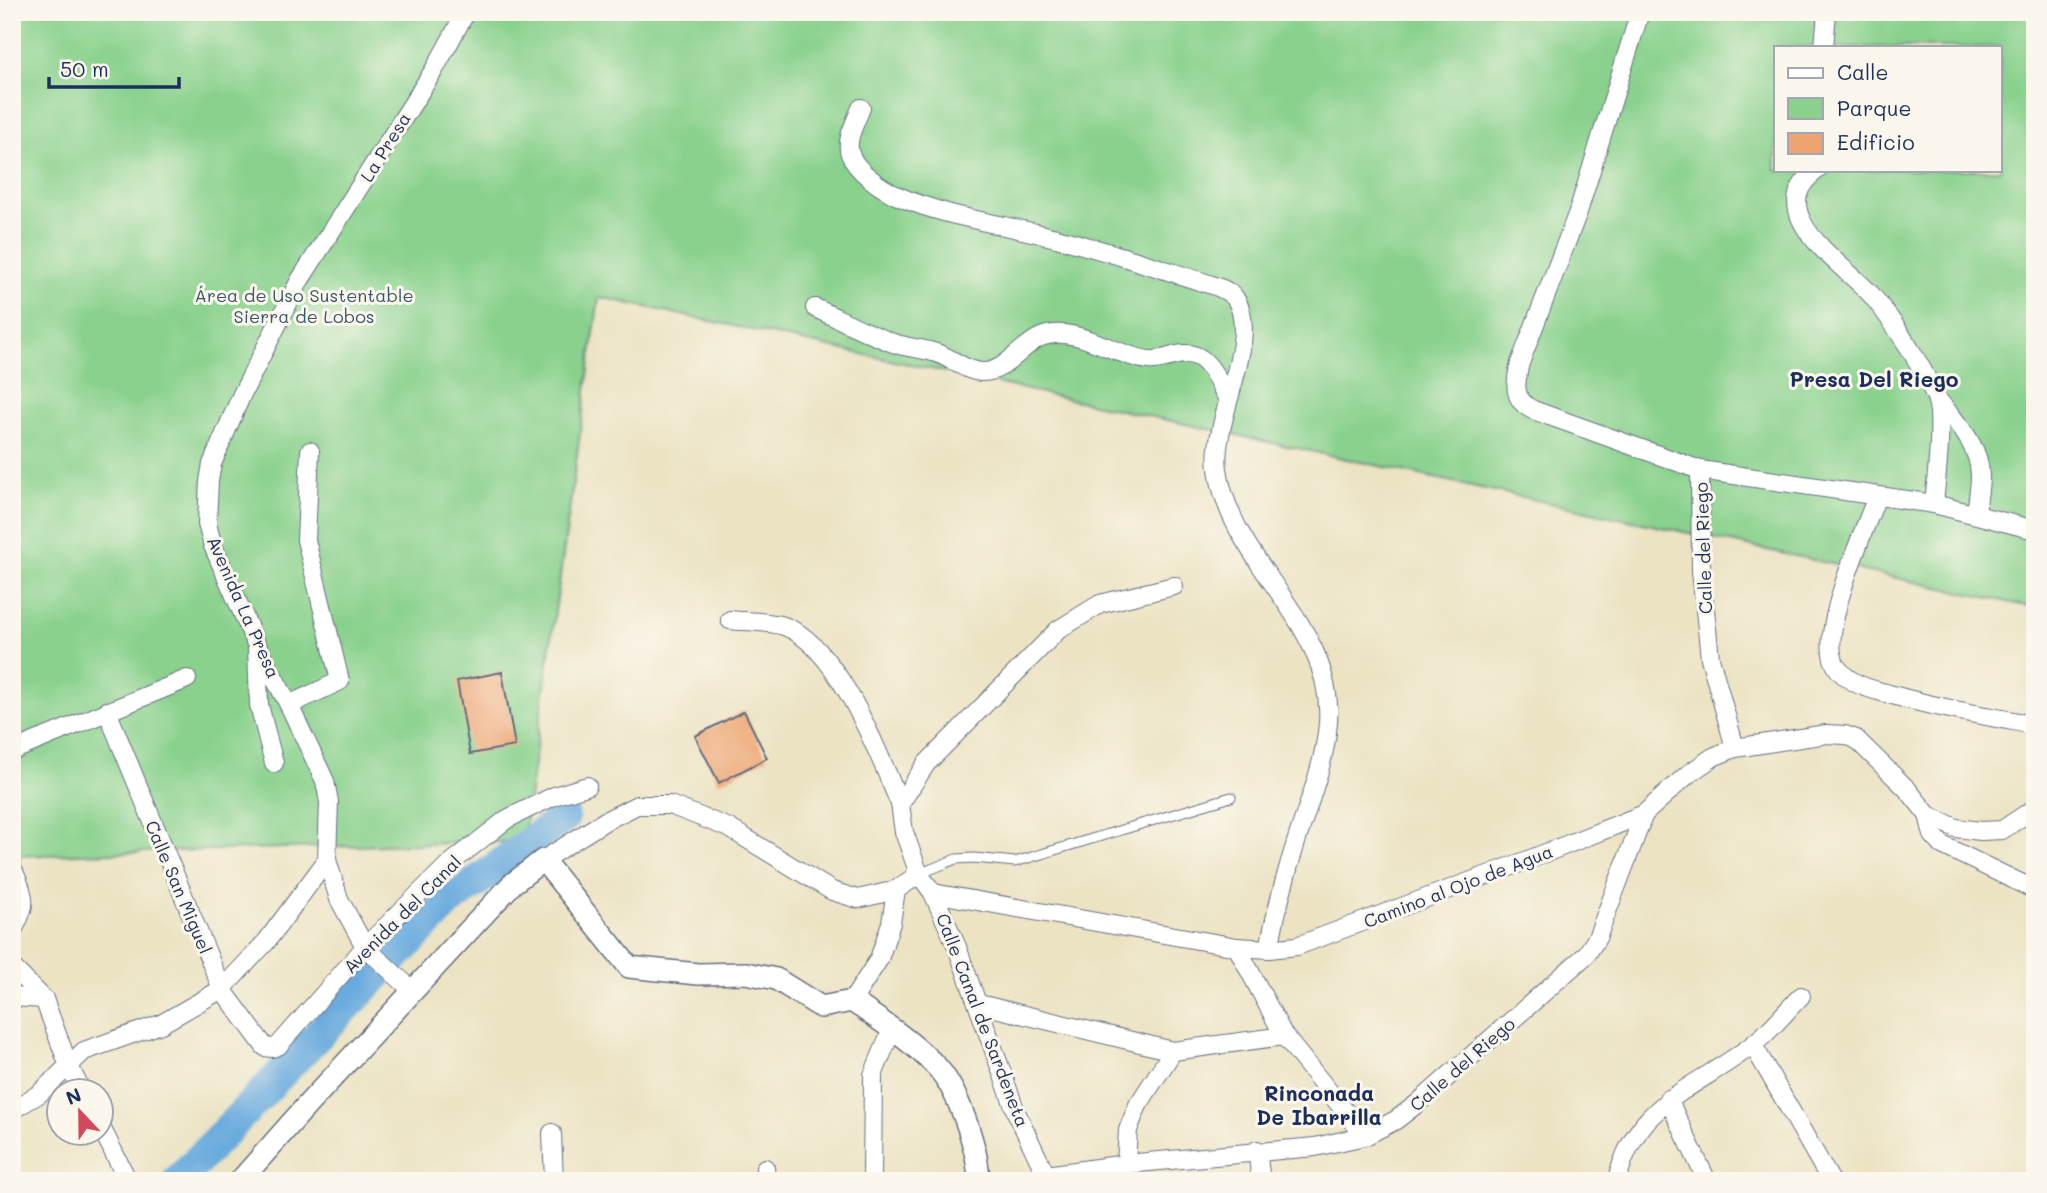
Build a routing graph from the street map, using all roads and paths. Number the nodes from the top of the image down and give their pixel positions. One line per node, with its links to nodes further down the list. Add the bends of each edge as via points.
1 (466, 12): 7 (street, La Presa)
2 (1640, 12): 12 (street, via 1578,212 1520,363 1515,391 1524,406 1533,410)
3 (1827, 12): 4 (street)
4 (1824, 46)
5 (861, 108): 9 (street, via 848,148 850,157 895,194 932,209 1098,249 1228,292 1236,300 1242,334 1240,359)
6 (1815, 172): 10 (street, via 1798,193 1806,227 1834,262 1873,297)
7 (300, 280): 19 (street, Avenida La Presa, via 242,394 209,481 207,524 213,545)
8 (815, 308): 9 (street, via 895,344 940,354 980,372 999,367 1042,337 1057,333 1150,361 1189,354 1210,368)
9 (1227, 398): 42 (street, via 1217,445 1223,492 1252,552 1310,640 1326,693 1328,723 1318,775 1277,902)
10 (1938, 400): 14 (street); 15 (street, via 1976,454 1980,475)
11 (310, 451): 21 (street, via 306,540 340,681)
12 (1700, 470): 13 (street); 24 (street, Calle del Riego, via 1701,571 1710,658)
13 (1877, 496): 14 (street); 23 (street, via 1839,604 1832,636 1834,663 1856,684 1919,703)
14 (1934, 504): 15 (street)
15 (1976, 514): 16 (street)
16 (2034, 526)
17 (1174, 586): 29 (street, via 1100,604 1058,630 926,764)
18 (730, 620): 29 (street, Calle Canal de Sardeneta, via 785,626 817,647 864,718)
19 (257, 646): 21 (street, Avenida La Presa); 26 (street, via 259,705)
20 (187, 679): 22 (street)
21 (289, 705): 33 (street, Avenida La Presa, via 325,781)
22 (107, 711): 25 (street); 46 (street, Calle San Miguel)
23 (2035, 725)
24 (1735, 748): 31 (street, via 1687,775); 32 (street, via 1845,734 1856,739)
25 (12, 751)
26 (274, 763)
27 (587, 786): 43 (street, Avenida del Canal, via 507,819 447,866)
28 (1231, 797): 36 (lane, via 1015,862 956,859)
29 (900, 804): 36 (street, Calle Canal de Sardeneta)
30 (2035, 808): 32 (street, via 2002,830 1956,828)
31 (1644, 814): 42 (street, Camino al Ojo de Agua, via 1334,933 1297,946); 62 (street, Calle del Riego, via 1597,939 1586,955 1418,1103)
32 (1928, 815): 38 (street, via 1933,835 1942,845)
33 (327, 860): 43 (street, Avenida La Presa, via 339,899); 46 (street, via 266,943)
34 (543, 860): 37 (street, via 637,805 670,805 729,828 832,891 858,899); 45 (street); 50 (street, via 629,967 746,973 776,979 821,1007)
35 (12, 867): 40 (street, via 23,892 24,912)
36 (919, 874): 37 (street); 39 (street, Calle Canal de Sardeneta)
37 (896, 890): 50 (street, via 878,959)
38 (2035, 890)
39 (933, 893): 41 (street, Camino al Ojo de Agua); 51 (street, Calle Canal de Sardeneta)
40 (12, 932)
41 (1237, 947): 42 (street, Camino al Ojo de Agua); 53 (street)
42 (1269, 949)
43 (370, 952): 45 (street); 55 (street, Avenida del Canal)
44 (12, 967): 49 (street)
45 (406, 985): 68 (street)
46 (222, 989): 55 (street, Calle San Miguel, via 265,1047); 57 (street, via 161,1024 84,1051)
47 (1801, 996): 54 (street)
48 (12, 997): 49 (street)
49 (44, 999): 57 (street)
50 (852, 1001): 52 (street)
51 (979, 1004): 56 (street); 66 (street, Calle Canal de Sardeneta, via 1016,1112)
52 (892, 1029): 70 (street, via 873,1075); 71 (street, via 937,1067 964,1113)
53 (1284, 1036): 56 (street); 62 (street)
54 (1753, 1045): 59 (street); 75 (street)
55 (272, 1048)
56 (1172, 1051): 65 (street, via 1138,1105 1128,1130)
57 (68, 1064): 58 (street); 60 (street, via 39,1094)
58 (75, 1078)
59 (1668, 1099): 73 (street, via 1629,1144); 74 (street)
60 (12, 1110)
61 (552, 1133): 69 (street)
62 (1365, 1136): 64 (street, Calle del Riego, via 1315,1147)
63 (112, 1148): 67 (street)
64 (1257, 1150): 65 (street, Calle del Riego); 72 (street)
65 (1126, 1164): 66 (street, Calle del Riego)
66 (1046, 1178)
67 (128, 1181)
68 (240, 1181)
69 (554, 1181)
70 (872, 1181)
71 (979, 1181)
72 (1261, 1181)
73 (1618, 1181)
74 (1707, 1181)
75 (1831, 1181)

